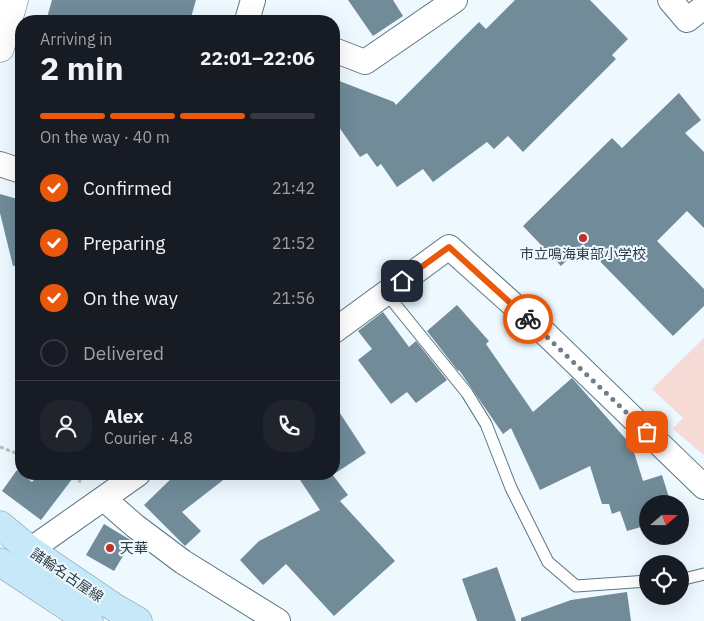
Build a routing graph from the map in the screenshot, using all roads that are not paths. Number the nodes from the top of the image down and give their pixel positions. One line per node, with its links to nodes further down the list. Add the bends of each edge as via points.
1 (14, 0): 5 (street)
2 (455, 0): 6 (street, via 365,62)
3 (670, 0): 4 (street, via 687,20)
4 (704, 6)
5 (0, 45)
6 (340, 52)
7 (0, 164): 8 (street)
8 (15, 169)
9 (386, 293): 10 (street); 12 (street, via 449,247 548,336); 19 (lane, via 467,392 486,424 511,488 548,562 576,586)
10 (340, 327)
11 (130, 480): 13 (street)
12 (704, 487)
13 (104, 499): 15 (street); 22 (street, via 183,562)
14 (0, 525): 15 (main road, 諸輪名古屋線)
15 (30, 550): 21 (main road, 諸輪名古屋線)
16 (0, 562): 20 (main road, 諸輪名古屋線)
17 (704, 574): 18 (lane)
18 (689, 578)
19 (639, 582)
20 (89, 621)
21 (138, 621)
22 (278, 621)

